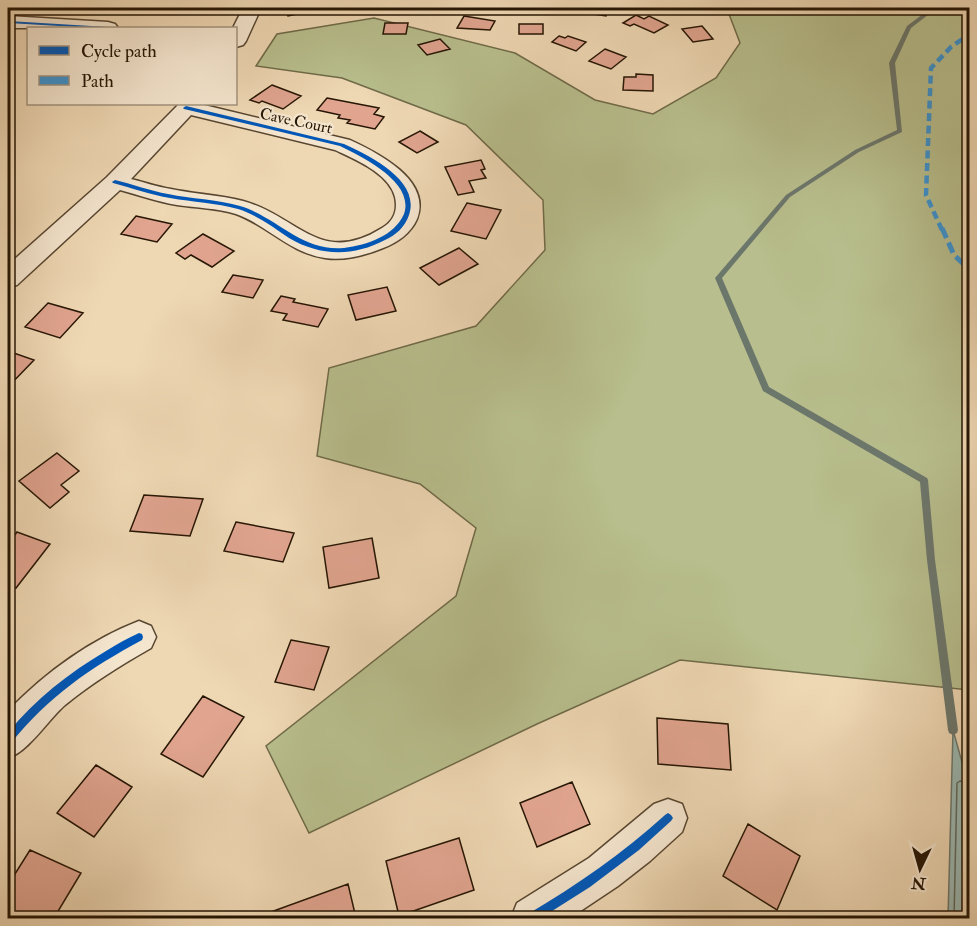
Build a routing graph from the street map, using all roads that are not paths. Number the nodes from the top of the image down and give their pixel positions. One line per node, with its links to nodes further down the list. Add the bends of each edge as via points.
1 (252, 8): 4 (street)
2 (8, 22): 3 (street)
3 (91, 27)
4 (237, 36)
5 (188, 106): 6 (street); 6 (street, Cave Court, via 356,152 385,171 405,193 406,215 388,237 373,244 324,250 290,237 246,210)
6 (115, 182): 7 (street)
7 (8, 279)
8 (139, 637): 9 (street, via 91,663 53,691)
9 (8, 740)
10 (668, 818): 11 (street, via 633,852 582,889)
11 (532, 918)

